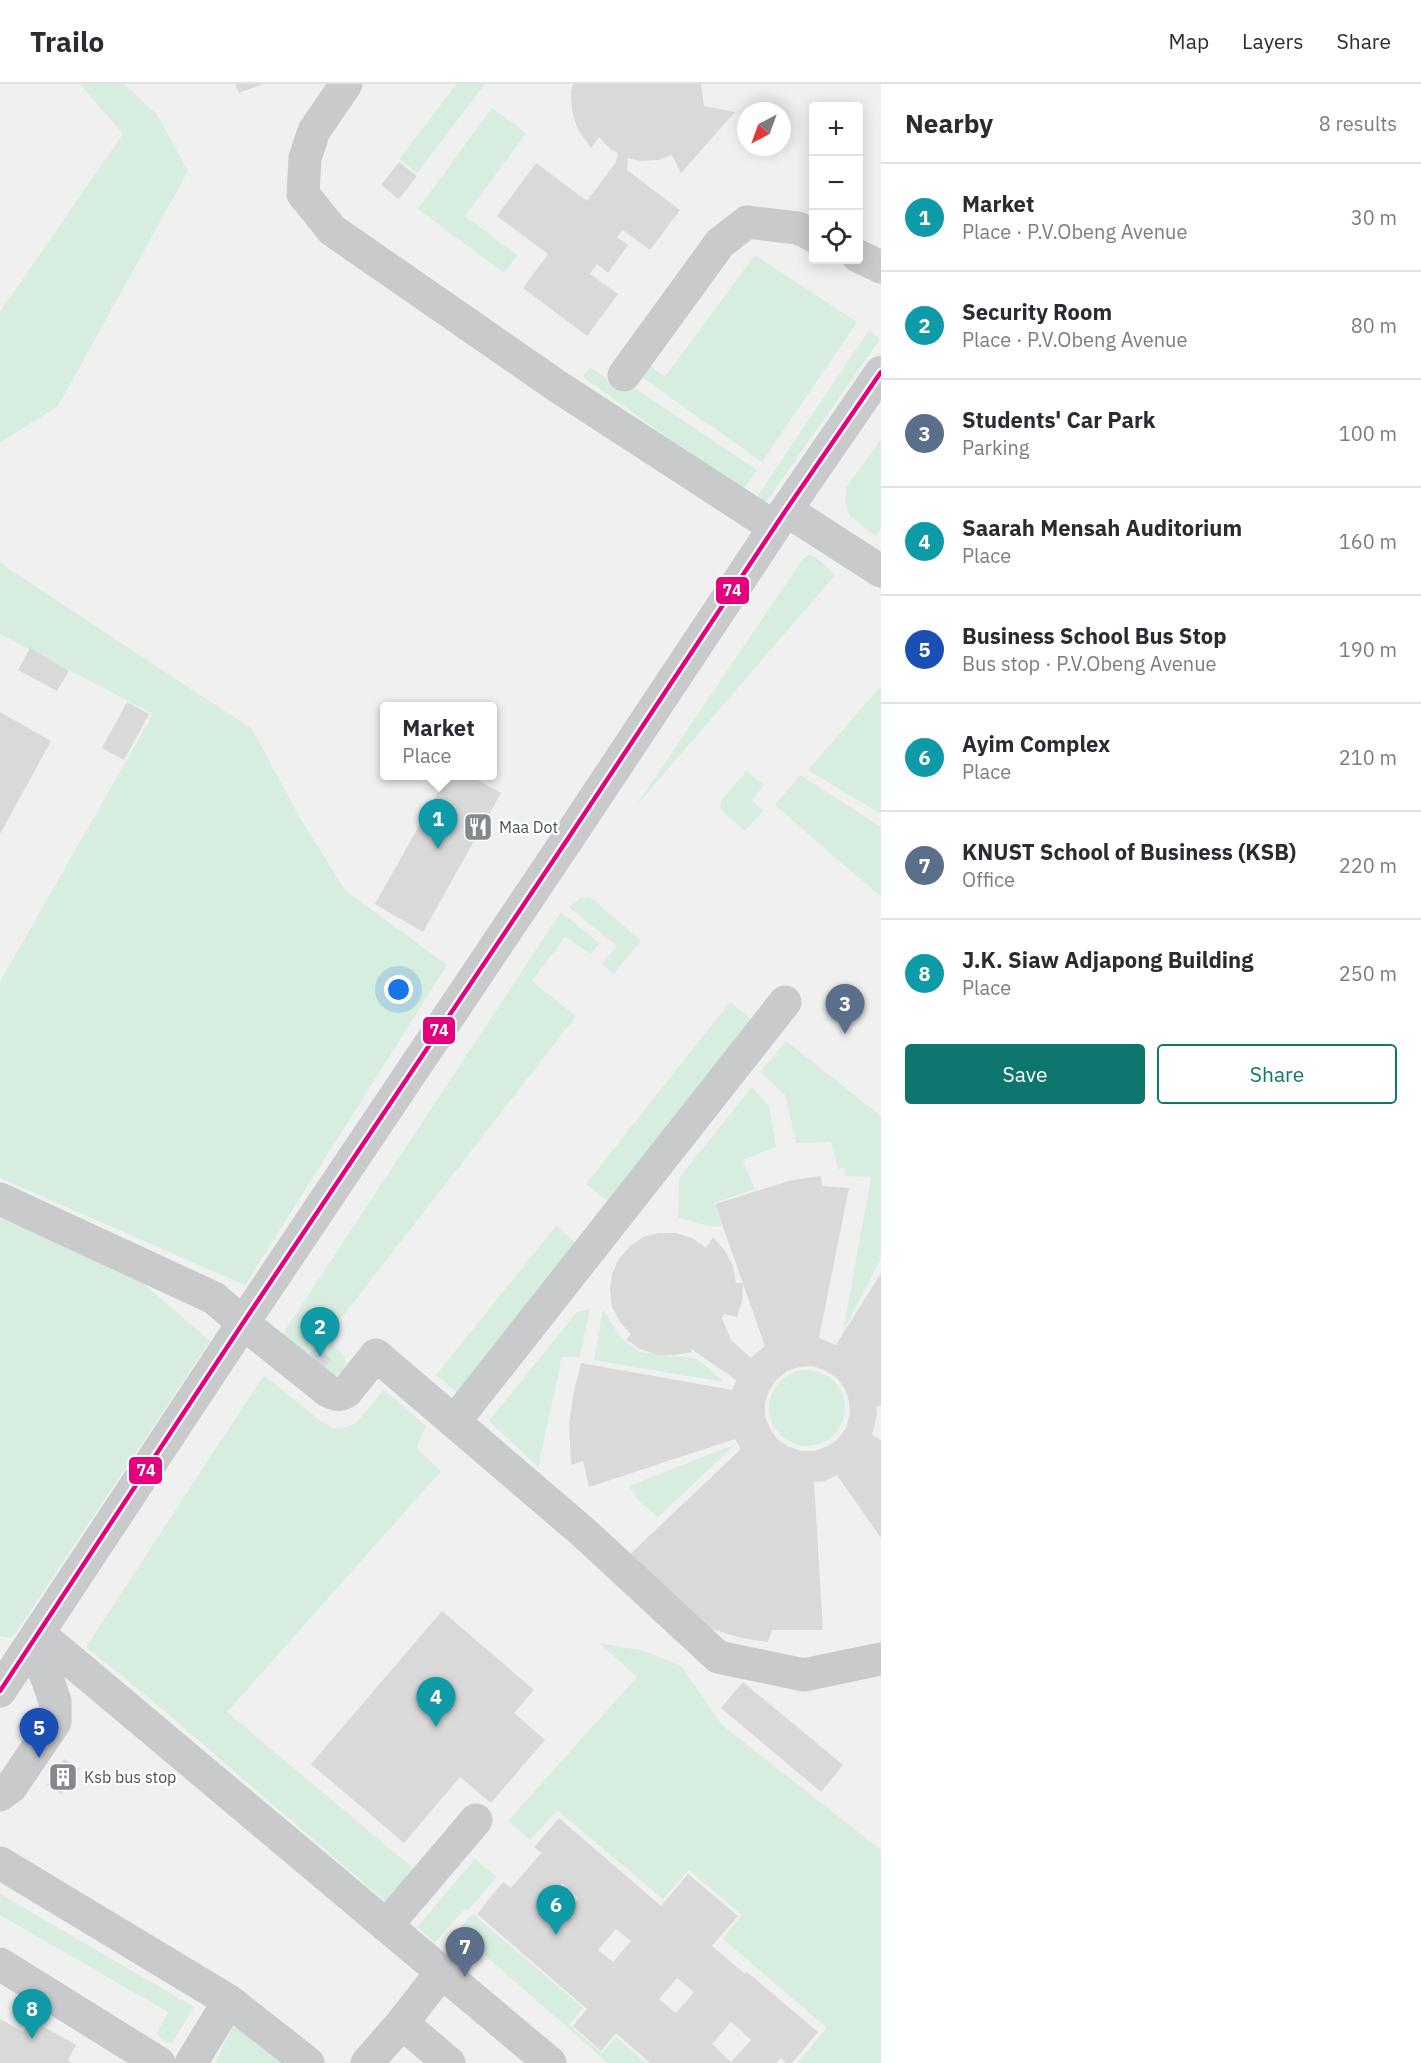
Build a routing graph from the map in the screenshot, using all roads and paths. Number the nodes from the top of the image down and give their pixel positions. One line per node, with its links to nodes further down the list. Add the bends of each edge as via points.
1 (346, 84): 7 (street, via 314,131 305,158 303,194 332,230 556,386)
2 (809, 234): 6 (street, via 798,228 747,222 720,243)
3 (863, 258): 4 (street)
4 (881, 267)
5 (881, 372): 7 (street)
6 (624, 375)
7 (780, 519): 8 (street); 11 (street)
8 (881, 571)
9 (785, 1002): 12 (street)
10 (0, 1199): 11 (street, via 214,1298)
11 (243, 1323): 12 (street, via 336,1395 347,1391 376,1355); 13 (street)
12 (454, 1422): 14 (street, via 583,1532 718,1657 804,1675)
13 (17, 1658): 15 (street, via 47,1678 55,1701 55,1722 11,1787); 18 (street)
14 (881, 1659)
15 (0, 1795)
16 (476, 1820): 18 (street)
17 (0, 1863): 21 (street)
18 (386, 1926): 20 (street)
19 (0, 1964): 23 (street)
20 (441, 1973): 22 (street); 28 (street)
21 (229, 2001): 24 (street); 25 (street)
22 (402, 2023): 26 (street); 27 (street)
23 (159, 2063)
24 (191, 2063)
25 (308, 2063)
26 (367, 2063)
27 (449, 2063)
28 (550, 2063)

